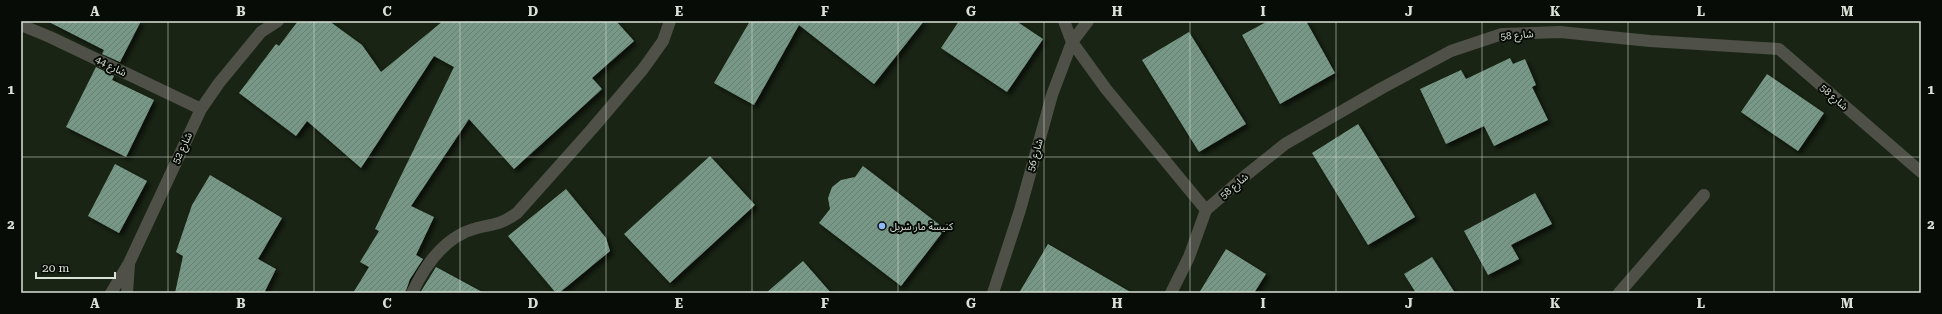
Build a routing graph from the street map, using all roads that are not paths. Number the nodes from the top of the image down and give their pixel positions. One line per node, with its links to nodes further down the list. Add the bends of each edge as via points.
1 (278, 21): 7 (street, شارع 52, via 261,32)
2 (670, 21): 14 (street, via 663,41 643,69 517,213 503,222 462,233 446,244 433,257)
3 (1064, 21): 6 (street)
4 (1088, 21): 6 (street, شارع 56)
5 (21, 25): 7 (street, شارع 44)
6 (1072, 42): 10 (street, via 1106,89); 15 (street, شارع 56, via 1052,95 1020,210)
7 (201, 109): 11 (street, شارع 52)
8 (1921, 172): 10 (street, شارع 58, via 1779,49 1650,41 1560,32 1502,34 1451,51 1285,144)
9 (1704, 195): 17 (street)
10 (1206, 210): 16 (street, شارع 58, via 1189,257)
11 (129, 263): 12 (street, شارع 52); 13 (street)
12 (111, 293)
13 (128, 293)
14 (412, 293)
15 (993, 293)
16 (1171, 293)
17 (1619, 293)

